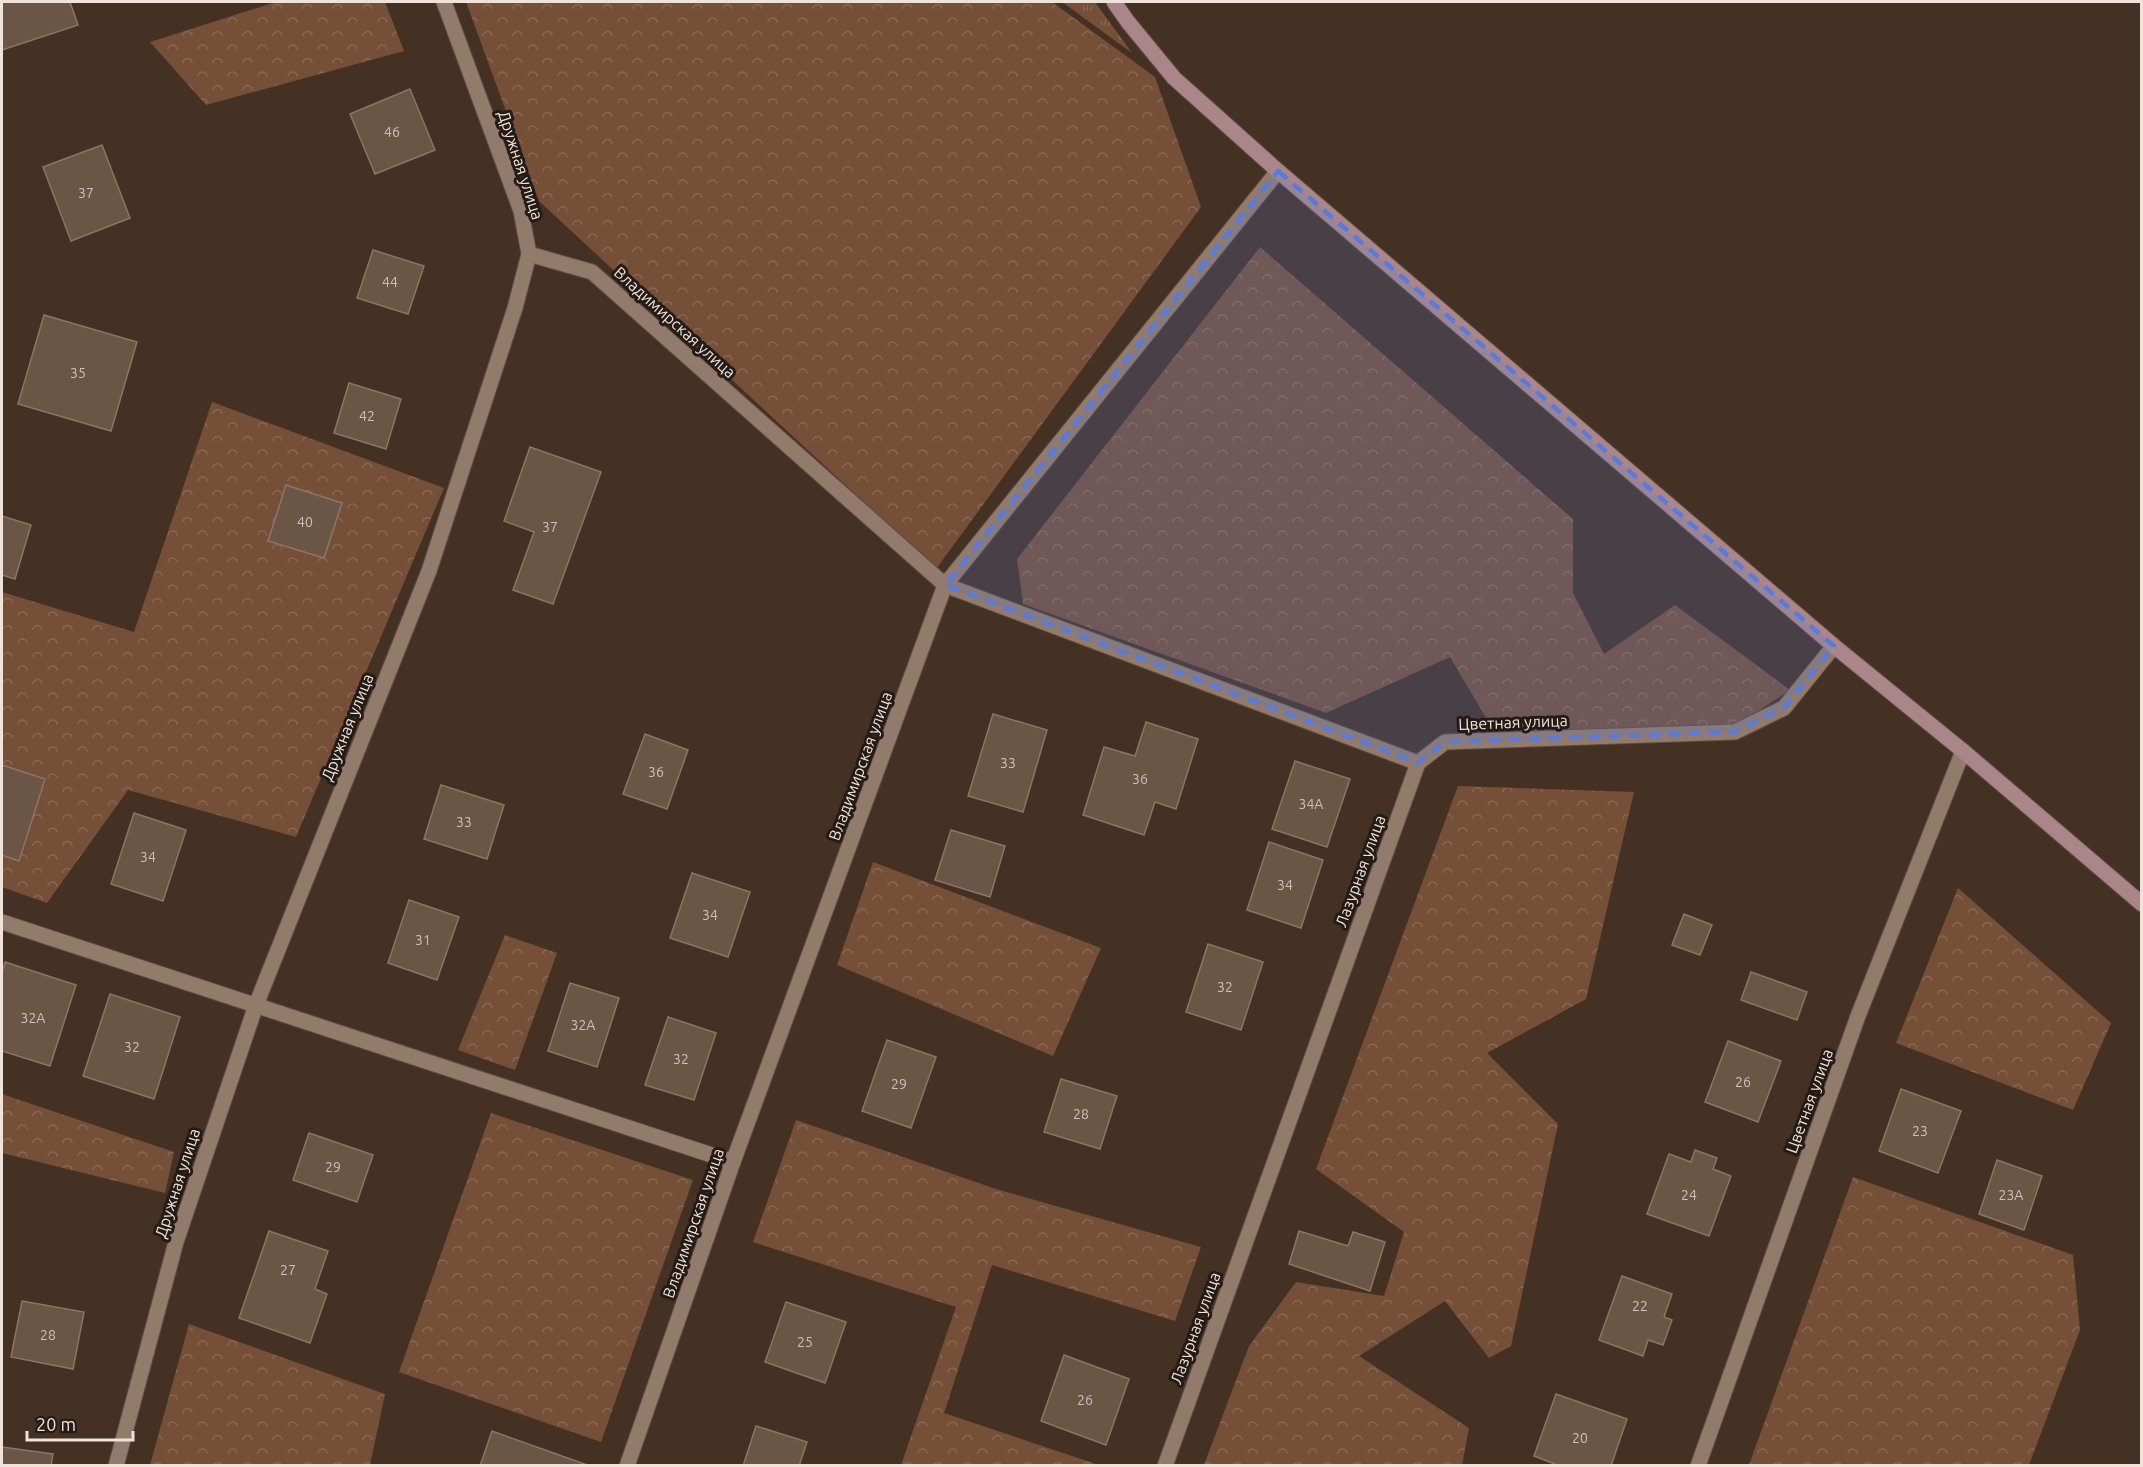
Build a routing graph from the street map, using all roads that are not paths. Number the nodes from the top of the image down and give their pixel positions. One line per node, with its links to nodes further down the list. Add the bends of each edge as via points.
1 (444, 2): 4 (street, Дружная улица, via 521,211)
2 (1114, 2): 3 (street, via 1174,78)
3 (1278, 171): 5 (street); 6 (street)
4 (528, 254): 5 (street, Владимирская улица, via 592,272); 11 (street, Дружная улица, via 515,308 429,571)
5 (945, 585): 8 (street); 12 (street, Владимирская улица)
6 (1834, 646): 7 (street); 8 (street, Цветная улица, via 1784,708 1735,732 1445,742)
7 (1963, 751): 9 (street); 16 (street, Цветная улица, via 1858,1016)
8 (1418, 763): 15 (street, Лазурная улица)
9 (2142, 904)
10 (2, 922): 11 (street)
11 (256, 1005): 12 (street); 13 (street, Дружная улица, via 176,1242)
12 (733, 1162): 14 (street, Владимирская улица)
13 (116, 1466)
14 (627, 1466)
15 (1165, 1466)
16 (1698, 1466)

